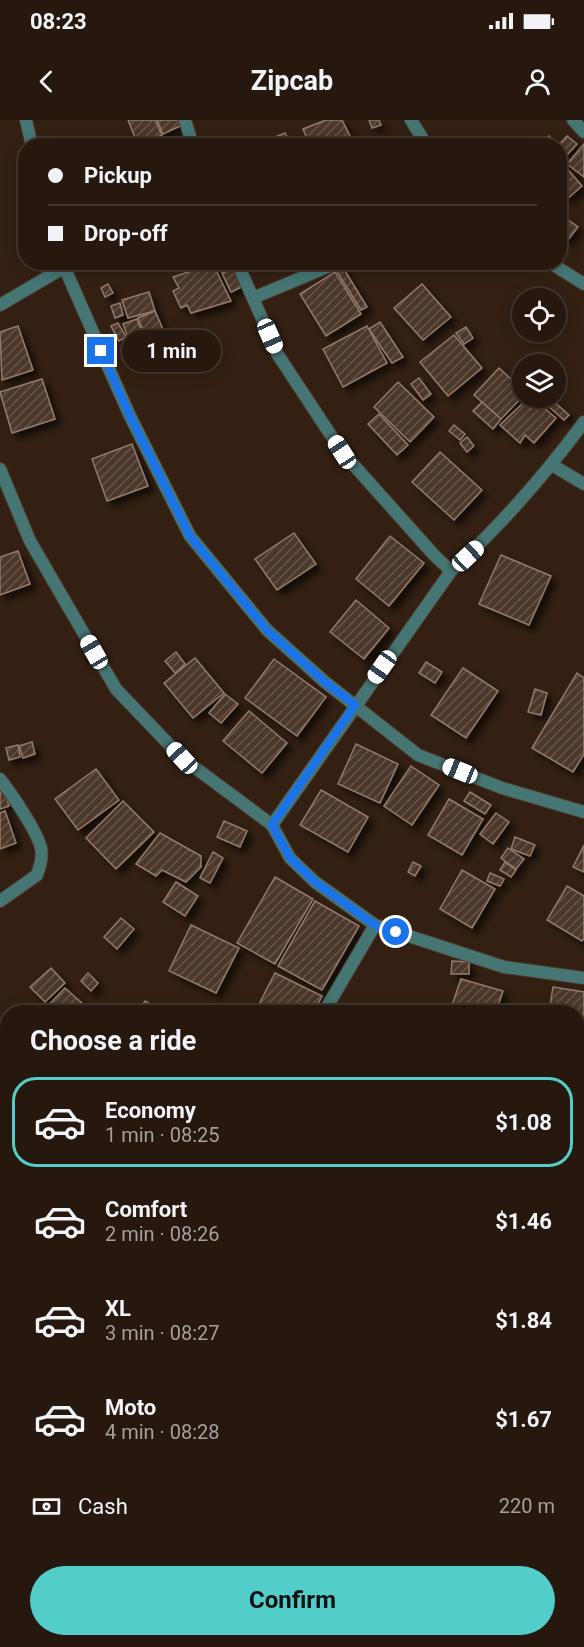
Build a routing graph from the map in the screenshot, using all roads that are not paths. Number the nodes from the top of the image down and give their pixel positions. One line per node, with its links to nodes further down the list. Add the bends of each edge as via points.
1 (26, 120): 6 (street)
2 (185, 120): 7 (street)
3 (411, 120): 8 (street)
4 (573, 120): 5 (street)
5 (584, 132)
6 (30, 138)
7 (191, 138)
8 (422, 138)
9 (54, 270): 16 (street)
10 (64, 270): 22 (street, via 129,414 190,536 267,630)
11 (241, 270): 15 (street)
12 (320, 270): 15 (street)
13 (562, 270): 14 (street)
14 (584, 284)
15 (253, 298): 21 (street, via 278,355 342,452)
16 (0, 305)
17 (584, 422): 18 (street)
18 (552, 465): 20 (street); 21 (street, via 485,540)
19 (0, 469): 25 (street, via 30,541 116,689 182,758)
20 (584, 484)
21 (451, 571): 22 (street)
22 (355, 705): 24 (street, via 418,755 502,788); 25 (street)
23 (0, 779): 26 (street, via 40,846 42,858 37,875)
24 (584, 812)
25 (272, 825): 27 (street, via 290,858 315,882)
26 (0, 901)
27 (375, 925): 28 (street, via 504,967); 29 (street)
28 (584, 978)
29 (328, 1005)

